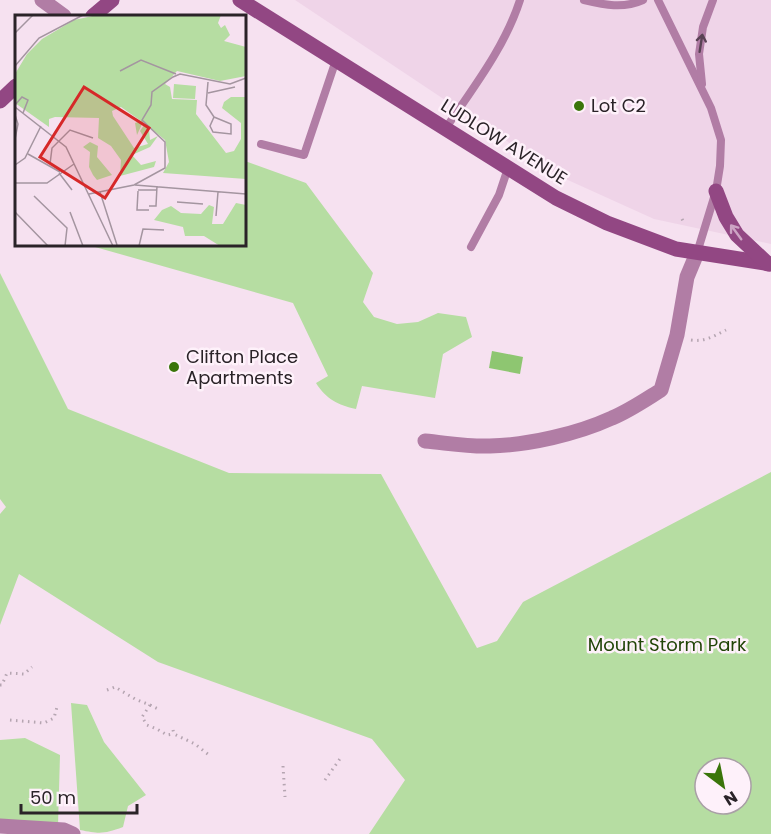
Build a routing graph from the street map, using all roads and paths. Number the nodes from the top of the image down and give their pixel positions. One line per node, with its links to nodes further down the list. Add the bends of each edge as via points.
1 (42, 0): 9 (street)
2 (112, 0): 10 (main road)
3 (240, 0): 11 (main road, LUDLOW AVENUE)
4 (520, 0): 15 (lane, via 494,56)
5 (584, 0): 6 (lane, via 616,6)
6 (643, 0)
7 (658, 0): 13 (lane)
8 (713, 0): 13 (lane, one-way to 8, via 699,54)
9 (63, 15)
10 (94, 15)
11 (336, 60): 15 (main road, LUDLOW AVENUE); 16 (lane, via 304,155)
12 (15, 87): 14 (main road)
13 (702, 89): 18 (lane, via 721,140)
14 (0, 101)
15 (446, 128): 17 (main road, LUDLOW AVENUE)
16 (261, 144)
17 (508, 168): 19 (lane, via 499,195); 20 (main road, LUDLOW AVENUE, via 607,223)
18 (716, 191): 20 (lane); 21 (main road, one-way to 18, via 737,235)
19 (471, 247)
20 (697, 253): 21 (main road, LUDLOW AVENUE); 24 (street, via 687,277 677,336 661,390 613,418 520,444)
21 (770, 264)
22 (726, 330): 23 (path, via 708,340)
23 (690, 340)
24 (425, 441)
25 (32, 668): 26 (path, via 24,674 7,673)
26 (1, 686)
27 (107, 690): 28 (path, via 115,687)
28 (150, 705): 30 (path); 32 (path, via 142,717 147,725 166,735 173,732)
29 (57, 707): 31 (path, via 54,718 44,723)
30 (160, 710)
31 (10, 720)
32 (209, 755)
33 (342, 756): 35 (path)
34 (283, 766): 36 (path)
35 (325, 780)
36 (285, 797)
37 (0, 826): 38 (street)
38 (74, 834)

